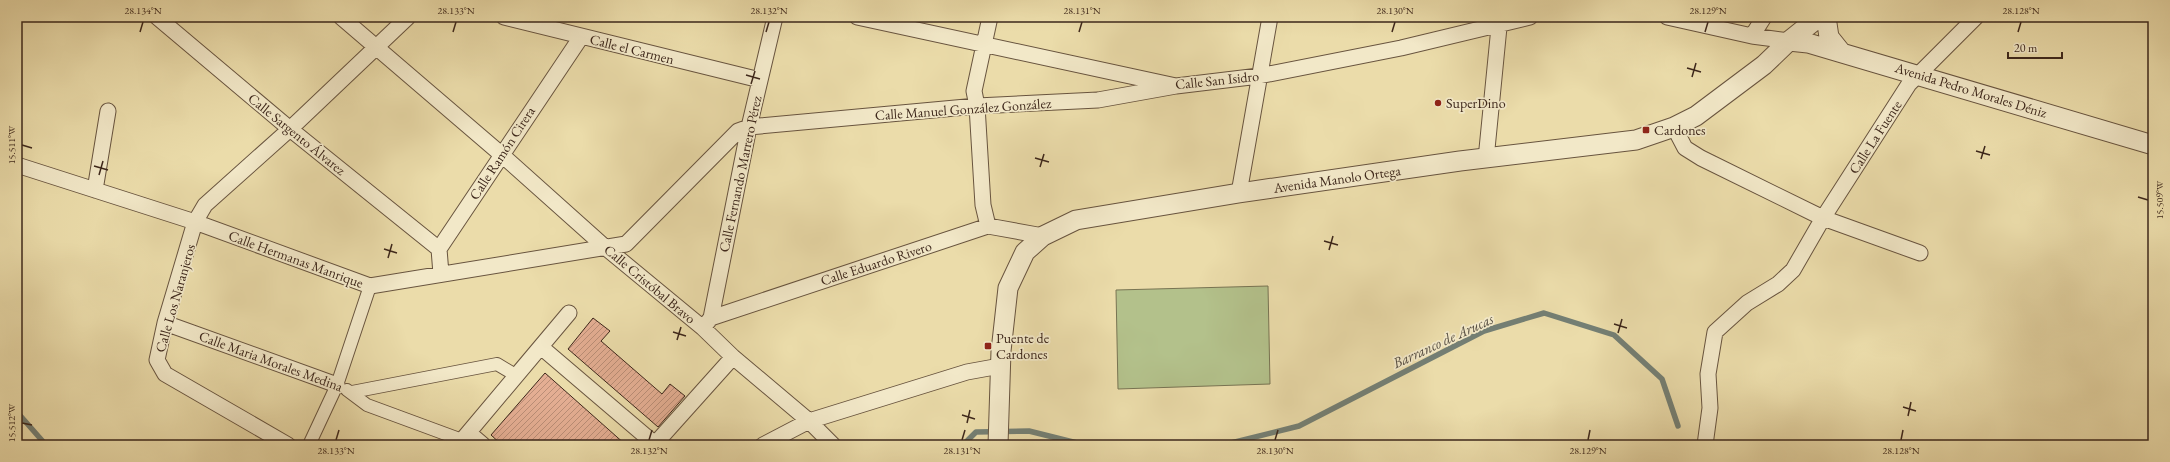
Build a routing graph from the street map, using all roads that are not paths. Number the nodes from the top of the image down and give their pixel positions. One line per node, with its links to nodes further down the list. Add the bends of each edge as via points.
1 (157, 17): 30 (street, Calle Sargento Álvarez)
2 (341, 17): 20 (street, Calle Cristóbal Bravo)
3 (408, 17): 20 (street, Calle Los Naranjeros)
4 (504, 17): 17 (street, Calle el Carmen)
5 (774, 17): 24 (street, Calle Fernando Marrero Pérez)
6 (857, 17): 19 (street, Calle San Isidro)
7 (990, 17): 19 (street)
8 (1270, 17): 23 (street)
9 (1530, 17): 15 (street, Calle San Isidro)
10 (1667, 17): 16 (street)
11 (1764, 17): 16 (street)
12 (1818, 17): 18 (street, Avenida Manolo Ortega)
13 (1826, 17): 21 (street, via 1829,37)
14 (1976, 17): 22 (street, Calle La Fuente)
15 (1500, 21): 23 (street, Calle San Isidro, via 1401,48); 33 (street)
16 (1752, 36): 18 (street)
17 (580, 37): 24 (street, Calle el Carmen); 32 (street, Calle Ramón Cirera)
18 (1789, 41): 21 (street, Avenida Pedro Morales Déniz, via 1808,42); 29 (street, Avenida Manolo Ortega, via 1764,65 1702,112)
19 (984, 44): 25 (street, Calle San Isidro); 26 (street, via 974,91)
20 (376, 46): 30 (street, Calle Los Naranjeros); 32 (street, Calle Cristóbal Bravo)
21 (1841, 52): 22 (street, Avenida Pedro Morales Déniz)
22 (1920, 75): 31 (street, Avenida Pedro Morales Déniz); 37 (street, Calle La Fuente, via 1909,84)
23 (1259, 76): 25 (street, Calle San Isidro); 36 (street)
24 (760, 80): 28 (street, Calle Fernando Marrero Pérez)
25 (1176, 86): 26 (street, Calle Manuel González González, via 1098,100)
26 (977, 106): 28 (street, Calle Manuel González González); 39 (street, via 983,205)
27 (108, 111): 35 (street)
28 (749, 126): 41 (street, Calle Hermanas Manrique, via 738,131 626,244); 48 (street, Calle Fernando Marrero Pérez)
29 (1674, 127): 33 (street, Avenida Manolo Ortega, via 1636,140); 37 (street, via 1685,148 1695,155)
30 (290, 129): 38 (street, Calle Los Naranjeros, via 205,205); 42 (street, Calle Sargento Álvarez)
31 (2153, 145)
32 (502, 155): 41 (street, Calle Cristóbal Bravo); 42 (street, Calle Ramón Cirera)
33 (1486, 159): 36 (street, Avenida Manolo Ortega)
34 (17, 165): 35 (street, Calle Hermanas Manrique)
35 (95, 190): 38 (street, Calle Hermanas Manrique)
36 (1239, 193): 40 (street, Avenida Manolo Ortega, via 1076,220)
37 (1823, 218): 43 (street); 64 (street, Calle La Fuente, via 1792,270 1778,284 1747,303 1716,332 1708,374 1710,408)
38 (195, 222): 45 (street, Calle Hermanas Manrique); 47 (street, Calle Los Naranjeros)
39 (988, 226): 40 (street, Calle Eduardo Rivero); 48 (street, Calle Eduardo Rivero)
40 (1043, 236): 51 (street, Avenida Manolo Ortega, via 1025,252 1008,288)
41 (606, 248): 44 (street, Calle Hermanas Manrique); 48 (street, Calle Cristóbal Bravo)
42 (439, 249): 44 (street)
43 (1920, 253)
44 (441, 274): 45 (street, Calle Hermanas Manrique)
45 (370, 286): 53 (street)
46 (569, 314): 49 (street)
47 (165, 323): 53 (street, Calle Maria Morales Medina); 57 (street, Calle Los Naranjeros, via 157,360 165,374)
48 (707, 323): 50 (street, Calle Cristóbal Bravo)
49 (541, 347): 52 (street); 60 (street)
50 (733, 357): 55 (street, Calle Cristóbal Bravo); 60 (street)
51 (1000, 366): 55 (street, via 967,372); 63 (street, Avenida Manolo Ortega)
52 (517, 376): 54 (street, via 497,364); 56 (street)
53 (337, 385): 54 (street, Calle Maria Morales Medina); 58 (street)
54 (352, 392): 56 (street, Calle Maria Morales Medina, via 367,405)
55 (809, 421): 61 (street); 62 (street, Calle Cristóbal Bravo)
56 (463, 439): 59 (street)
57 (288, 445)
58 (309, 445)
59 (483, 445)
60 (655, 445)
61 (763, 445)
62 (833, 445)
63 (998, 445)
64 (1705, 445)

